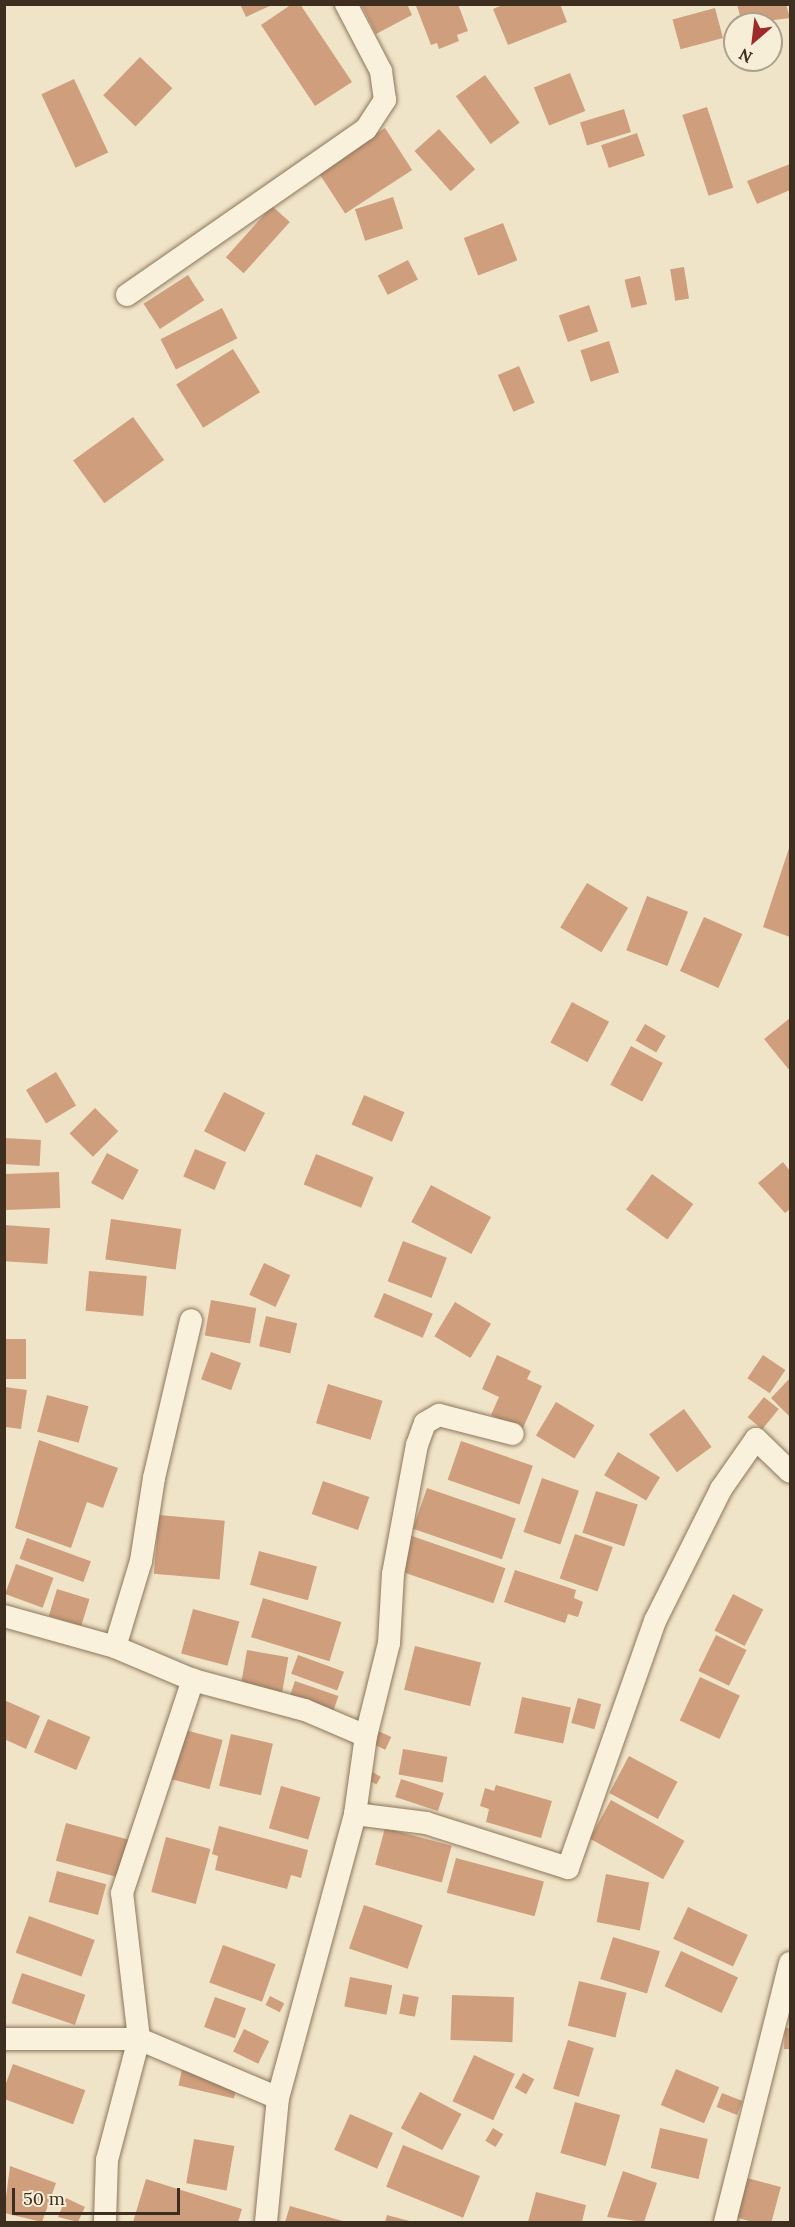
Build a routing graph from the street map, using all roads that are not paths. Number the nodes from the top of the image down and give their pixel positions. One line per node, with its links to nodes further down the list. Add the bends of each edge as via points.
1 (346, 4): 2 (street, via 381,71 385,100 366,129)
2 (127, 295)
3 (191, 1320): 7 (street, via 154,1478 141,1561)
4 (513, 1434): 9 (street, via 439,1415 425,1423 393,1574 389,1643)
5 (790, 1472): 10 (street, via 756,1439 721,1489 655,1621 567,1868 426,1823)
6 (4, 1616): 7 (street)
7 (115, 1647): 8 (street)
8 (193, 1680): 9 (street, via 305,1710); 13 (street, via 122,1893)
9 (366, 1736): 10 (street)
10 (355, 1814): 14 (street)
11 (790, 1963): 17 (street)
12 (4, 2039): 13 (street)
13 (139, 2039): 14 (street); 15 (street, via 107,2160)
14 (278, 2098): 16 (street)
15 (105, 2223)
16 (266, 2223)
17 (725, 2223)

